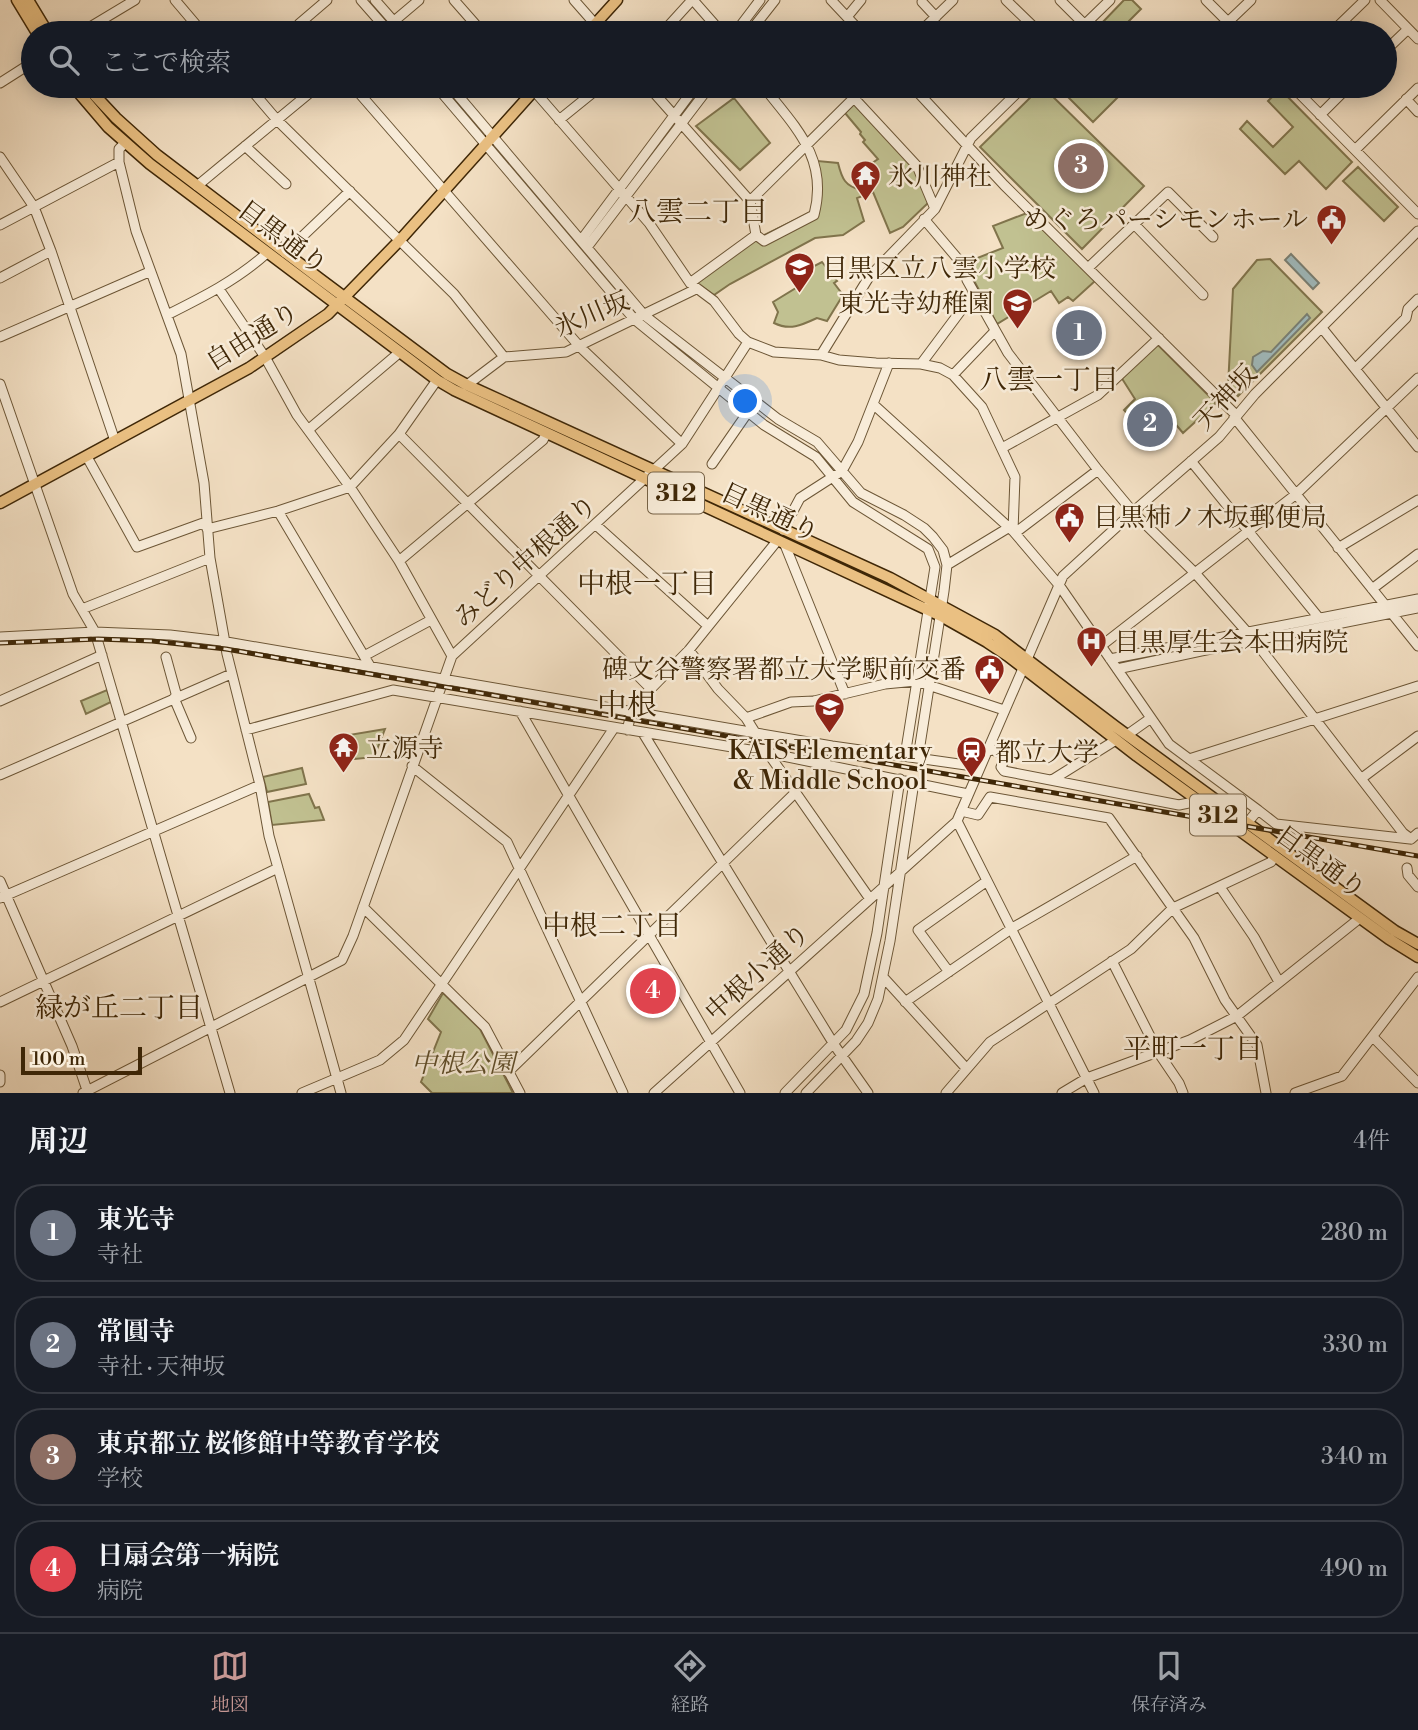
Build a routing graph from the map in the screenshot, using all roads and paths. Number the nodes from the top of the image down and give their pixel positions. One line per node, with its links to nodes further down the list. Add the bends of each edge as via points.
1 (17, 0): 28 (main road)
2 (28, 0): 29 (main road)
3 (135, 0): 30 (street)
4 (174, 0): 31 (street)
5 (327, 0): 32 (street)
6 (361, 0): 33 (street)
7 (375, 0): 34 (street)
8 (419, 0): 34 (street)
9 (454, 0): 35 (street)
10 (574, 0): 36 (street)
11 (617, 0): 37 (main road)
12 (694, 0): 38 (street); 39 (street)
13 (760, 0): 40 (street)
14 (775, 0): 41 (street)
15 (831, 0): 26 (street)
16 (861, 0): 26 (street)
17 (953, 0): 27 (street)
18 (1006, 0): 44 (street)
19 (1060, 0): 45 (street)
20 (1110, 0): 46 (street)
21 (1206, 0): 47 (street)
22 (1251, 0): 48 (street)
23 (1365, 0): 49 (street)
24 (1380, 0): 50 (street)
25 (922, 2): 27 (street)
26 (847, 17): 42 (street)
27 (936, 17): 43 (street)
28 (30, 21)
29 (41, 21)
30 (100, 21)
31 (192, 21)
32 (302, 21)
33 (377, 21)
34 (394, 21)
35 (473, 21)
36 (592, 21)
37 (604, 21)
38 (674, 21)
39 (712, 21)
40 (744, 21)
41 (758, 21)
42 (851, 21)
43 (932, 21)
44 (1028, 21)
45 (1081, 21)
46 (1089, 21)
47 (1227, 21)
48 (1229, 21)
49 (1343, 21)
50 (1408, 29): 51 (street); 52 (street)
51 (1418, 39)
52 (1397, 40)
53 (21, 70): 54 (street)
54 (0, 83)
55 (1418, 88): 75 (street)
56 (82, 98): 83 (main road, 目黒通り / 312)
57 (98, 98): 91 (main road, 目黒通り / 312)
58 (258, 98): 79 (street)
59 (304, 98): 79 (street)
60 (363, 98): 93 (street)
61 (448, 98): 82 (street)
62 (459, 98): 82 (street)
63 (525, 98): 82 (main road, 自由通り)
64 (542, 98): 80 (street)
65 (586, 98): 80 (street)
66 (658, 98): 78 (street)
67 (687, 98): 78 (street)
68 (701, 98): 81 (street)
69 (772, 98): 84 (street)
70 (854, 98): 84 (street); 97 (street, via 917,166)
71 (923, 98): 86 (street)
72 (1012, 98): 86 (street)
73 (1304, 98): 77 (street)
74 (1337, 98): 77 (street)
75 (1406, 99): 76 (street); 87 (street)
76 (1418, 112)
77 (1320, 115): 87 (street)
78 (674, 116): 81 (street); 94 (street)
79 (277, 120): 85 (street); 92 (street)
80 (559, 120): 94 (street)
81 (681, 123): 94 (street); 95 (street)
82 (490, 139): 93 (main road, 自由通り); 106 (street); 122 (street)
83 (125, 143): 89 (street, via 119,149); 108 (main road, 目黒通り / 312)
84 (808, 144): 95 (street); 103 (street, via 818,178 814,215 764,241)
85 (245, 146): 90 (street); 91 (street)
86 (966, 146): 97 (street); 110 (street)
87 (1355, 150): 98 (street)
88 (0, 157): 96 (street)
89 (119, 162): 96 (street); 111 (street)
90 (286, 184)
91 (197, 186): 109 (main road, 目黒通り / 312)
92 (350, 191): 105 (street); 109 (street)
93 (444, 191): 105 (main road, 自由通り); 128 (street)
94 (623, 192): 106 (street); 113 (street)
95 (750, 201): 103 (street)
96 (34, 207): 101 (street); 107 (street)
97 (935, 209): 99 (street)
98 (1418, 214)
99 (924, 219): 115 (street, via 963,265); 130 (street, via 869,277)
100 (1134, 224): 104 (street, via 1168,192); 110 (street); 116 (street)
101 (0, 225)
102 (1418, 231): 123 (street, 天神坂)
103 (755, 235): 113 (street, 氷川坂)
104 (1213, 237)
105 (400, 240): 118 (main road, 自由通り); 131 (street, via 454,294)
106 (585, 243): 121 (street)
107 (51, 251): 112 (street); 119 (street)
108 (267, 253): 114 (street); 118 (main road, 目黒通り / 312)
109 (285, 253): 118 (main road, 目黒通り / 312)
110 (1088, 268): 126 (street)
111 (149, 272): 119 (street); 120 (street)
112 (0, 278)
113 (693, 286): 121 (street, 氷川坂); 127 (street, via 714,301)
114 (219, 289): 120 (street); 132 (street)
115 (974, 293): 124 (street); 134 (street)
116 (1203, 295)
117 (1418, 299): 135 (street, via 1406,318)
118 (341, 302): 129 (main road, 目黒通り / 312); 132 (main road, 自由通り); 141 (main road, 目黒通り / 312)
119 (69, 306): 125 (street); 152 (street)
120 (167, 315): 143 (street)
121 (644, 315): 122 (street, 氷川坂); 138 (street)
122 (634, 319): 128 (street, 氷川坂); 142 (street)
123 (1322, 328): 135 (street); 147 (street, 天神坂)
124 (995, 331): 136 (street); 148 (street)
125 (0, 337)
126 (1159, 338): 147 (street); 148 (street, via 1097,395)
127 (748, 342): 130 (street, via 774,352); 138 (street, みどり中根通り)
128 (580, 347): 131 (street, 氷川坂); 153 (street)
129 (400, 352): 139 (main road, 目黒通り / 312); 149 (street)
130 (821, 355): 133 (street)
131 (504, 357): 141 (street)
132 (265, 358): 143 (main road, 自由通り); 149 (street)
133 (889, 363): 134 (street); 144 (street)
134 (921, 364): 136 (street)
135 (1355, 369): 145 (street)
136 (953, 375): 155 (street, via 982,407)
137 (1418, 378): 145 (street)
138 (725, 379): 142 (street, みどり中根通り); 160 (street, via 817,442)
139 (437, 380): 150 (main road, 目黒通り / 312); 151 (street)
140 (0, 384): 163 (street)
141 (467, 385): 161 (main road, 目黒通り / 312)
142 (719, 388): 146 (street); 153 (street, みどり中根通り)
143 (190, 400): 152 (main road, 自由通り); 171 (street)
144 (873, 404): 160 (street); 174 (street)
145 (1387, 409): 154 (street); 165 (street)
146 (748, 412): 158 (street); 162 (street, via 816,457)
147 (1235, 416): 157 (street, 天神坂); 165 (street)
148 (1057, 417): 155 (street); 159 (street)
149 (308, 430): 164 (street)
150 (546, 433): 161 (main road, 目黒通り / 312); 168 (street)
151 (399, 434): 164 (street); 168 (street)
152 (115, 441): 156 (main road, 自由通り)
153 (682, 444): 161 (street, みどり中根通り)
154 (1418, 447)
155 (1002, 448): 174 (street, via 1015,477)
156 (87, 457): 163 (main road, 自由通り); 171 (street, via 137,547)
157 (1191, 461): 170 (street, 天神坂); 175 (street)
158 (712, 464)
159 (1098, 470): 170 (street); 174 (street)
160 (842, 471): 162 (street); 181 (street, via 861,493 923,528 943,550)
161 (650, 475): 172 (street, みどり中根通り); 173 (main road, 目黒通り / 312); 176 (main road, 目黒通り / 312)
162 (833, 478): 173 (street, via 800,498); 187 (street, via 853,502 928,549 935,567)
163 (34, 486): 167 (main road, 自由通り); 189 (street)
164 (350, 487): 169 (street); 180 (street)
165 (1295, 495): 175 (street); 177 (street)
166 (1418, 500): 177 (street)
167 (0, 503)
168 (467, 504): 180 (street); 183 (street)
169 (278, 511): 171 (street); 203 (street)
170 (1132, 512): 182 (street); 184 (street, 天神坂)
171 (207, 525): 179 (street)
172 (596, 525): 183 (street, みどり中根通り); 194 (street)
173 (783, 530): 187 (main road, 目黒通り / 312)
174 (1012, 531): 181 (street); 184 (street)
175 (1249, 532): 182 (street); 192 (street)
176 (781, 543): 187 (main road, 目黒通り / 312); 194 (street); 216 (street)
177 (1338, 548): 185 (street)
178 (1418, 554): 185 (street)
179 (210, 558): 189 (street); 198 (street)
180 (399, 561): 193 (street)
181 (947, 565): 191 (street)
182 (1195, 573): 196 (street); 199 (street)
183 (539, 576): 204 (street, みどり中根通り); 215 (street)
184 (1059, 585): 199 (street); 207 (street, 天神坂)
185 (1372, 589): 190 (street)
186 (1418, 598): 190 (street)
187 (929, 605): 191 (main road, 目黒通り / 312); 211 (street)
188 (1418, 608): 190 (street)
189 (82, 609): 195 (street)
190 (1388, 609): 192 (street); 196 (street); 200 (street)
191 (941, 610): 207 (main road, 目黒通り / 312, via 995,635); 213 (street)
192 (1319, 618): 196 (street)
193 (431, 620): 203 (street); 204 (street)
194 (708, 626): 201 (street)
195 (95, 632): 197 (street); 198 (street); 202 (street)
196 (1251, 636): 206 (street); 209 (street); 225 (street)
197 (0, 637)
198 (224, 641): 208 (street); 210 (street)
199 (1101, 646): 206 (street)
200 (1418, 646)
201 (689, 650): 215 (street); 223 (street)
202 (102, 655): 219 (street); 226 (street)
203 (364, 656): 208 (street)
204 (452, 656): 212 (street, みどり中根通り)
205 (166, 657): 217 (street)
206 (1110, 659): 209 (street)
207 (1025, 663): 220 (street); 233 (main road, 目黒通り / 312)
208 (370, 666): 212 (street)
209 (1117, 669): 224 (street)
210 (231, 674): 217 (street); 228 (street)
211 (916, 681): 213 (street); 216 (street); 238 (street)
212 (442, 683): 218 (street, みどり中根通り); 222 (street)
213 (928, 683): 220 (street); 238 (street)
214 (1418, 686): 225 (street)
215 (651, 689): 222 (street)
216 (845, 694): 223 (street, via 791,702)
217 (175, 698): 226 (street); 234 (street)
218 (437, 698): 221 (street); 228 (street, via 393,690); 239 (street)
219 (0, 701)
220 (1004, 710): 235 (street)
221 (520, 711): 227 (street); 249 (street)
222 (630, 712): 229 (street); 231 (street)
223 (746, 718): 231 (street)
224 (1151, 718): 233 (street); 237 (street, via 1169,744)
225 (1315, 719): 237 (street); 243 (street)
226 (121, 722): 242 (street); 255 (street)
227 (614, 728): 229 (street); 249 (street)
228 (246, 730): 246 (street)
229 (627, 730): 230 (street)
230 (643, 733): 236 (street); 259 (street)
231 (757, 733): 236 (street); 238 (street)
232 (1418, 736): 243 (street)
233 (1121, 737): 241 (main road, 目黒通り / 312); 244 (street); 250 (main road, 目黒通り / 312)
234 (191, 738)
235 (987, 751): 240 (street); 244 (street, via 1006,756 1001,767 1004,771)
236 (768, 753): 245 (street); 247 (street)
237 (1185, 756): 241 (street); 251 (street)
238 (911, 757): 240 (street)
239 (412, 766): 262 (street, via 507,842); 271 (street)
240 (980, 767): 248 (street)
241 (1171, 767): 254 (main road, 目黒通り / 312)
242 (0, 775)
243 (1362, 778): 256 (street, via 1403,833)
244 (1052, 780): 250 (street, via 1179,805)
245 (908, 781): 248 (street); 263 (street); 266 (street)
246 (260, 785): 255 (street); 260 (street)
247 (796, 792): 259 (street); 270 (street)
248 (968, 794): 252 (street)
249 (568, 797): 262 (street); 276 (street)
250 (1198, 801): 258 (main road, 目黒通り / 312)
251 (1258, 810): 254 (street); 256 (street, via 1276,824)
252 (961, 811): 253 (street); 257 (street, via 978,815 990,797 1109,818)
253 (957, 821): 263 (street); 265 (street)
254 (1248, 822): 277 (main road, 目黒通り / 312)
255 (154, 831): 269 (street); 273 (street)
256 (1416, 838)
257 (1137, 856): 272 (street); 275 (street)
258 (1275, 856): 267 (street); 274 (main road, 目黒通り / 312)
259 (723, 863): 276 (street); 280 (street)
260 (278, 868): 273 (street); 284 (street)
261 (1407, 869): 268 (street)
262 (519, 871): 287 (street); 288 (street)
263 (899, 872): 266 (street, 中根小通り); 282 (street)
264 (0, 881): 269 (street)
265 (987, 881): 275 (street); 281 (street, via 918,930)
266 (885, 884): 270 (street, 中根小通り); 296 (street, via 864,994)
267 (1220, 887): 272 (street); 286 (street)
268 (1418, 887)
269 (3, 897): 285 (street)
270 (870, 899): 280 (street, 中根小通り)
271 (363, 907): 284 (street, via 342,960); 287 (street)
272 (1174, 908): 279 (street); 292 (street)
273 (178, 915): 285 (street); 293 (street)
274 (1360, 918): 278 (main road, 目黒通り / 312); 286 (street)
275 (1011, 929): 281 (street); 291 (street)
276 (648, 935): 288 (street); 295 (street)
277 (1418, 944)
278 (1418, 957)
279 (1112, 961): 291 (street); 297 (street)
280 (789, 971): 295 (street, 中根小通り); 296 (street)
281 (949, 972): 290 (street)
282 (883, 977): 290 (street); 296 (street, via 878,999 856,1041)
283 (1418, 977): 294 (street)
284 (308, 978): 293 (street); 301 (street)
285 (43, 981): 289 (street); 305 (street, via 72,1046)
286 (1279, 982): 292 (street)
287 (442, 983): 299 (street, via 485,1027); 301 (street, via 404,1040 380,1060)
288 (580, 1001): 299 (street); 310 (street)
289 (0, 1002)
290 (905, 1002): 298 (street)
291 (1048, 1002): 298 (street, via 990,1042); 302 (street)
292 (1237, 1016): 297 (street); 320 (street, via 1257,1045)
293 (211, 1027): 305 (street); 306 (street)
294 (1373, 1037): 304 (street); 321 (street, via 1342,1076)
295 (710, 1042): 311 (street, 中根小通り); 312 (street)
296 (838, 1050): 313 (street); 314 (street); 315 (street)
297 (1158, 1052): 302 (street); 319 (street)
298 (966, 1068): 316 (street)
299 (508, 1072): 309 (street)
300 (0, 1076): 303 (street)
301 (336, 1078): 307 (street); 308 (street)
302 (1087, 1078): 317 (street); 318 (street)
303 (0, 1082)
304 (1418, 1083)
305 (86, 1092)
306 (230, 1093)
307 (302, 1093)
308 (341, 1093)
309 (520, 1093)
310 (623, 1093)
311 (654, 1093)
312 (740, 1093)
313 (785, 1093)
314 (806, 1093)
315 (868, 1093)
316 (946, 1093)
317 (1062, 1093)
318 (1094, 1093)
319 (1183, 1093)
320 (1266, 1093)
321 (1295, 1093)

